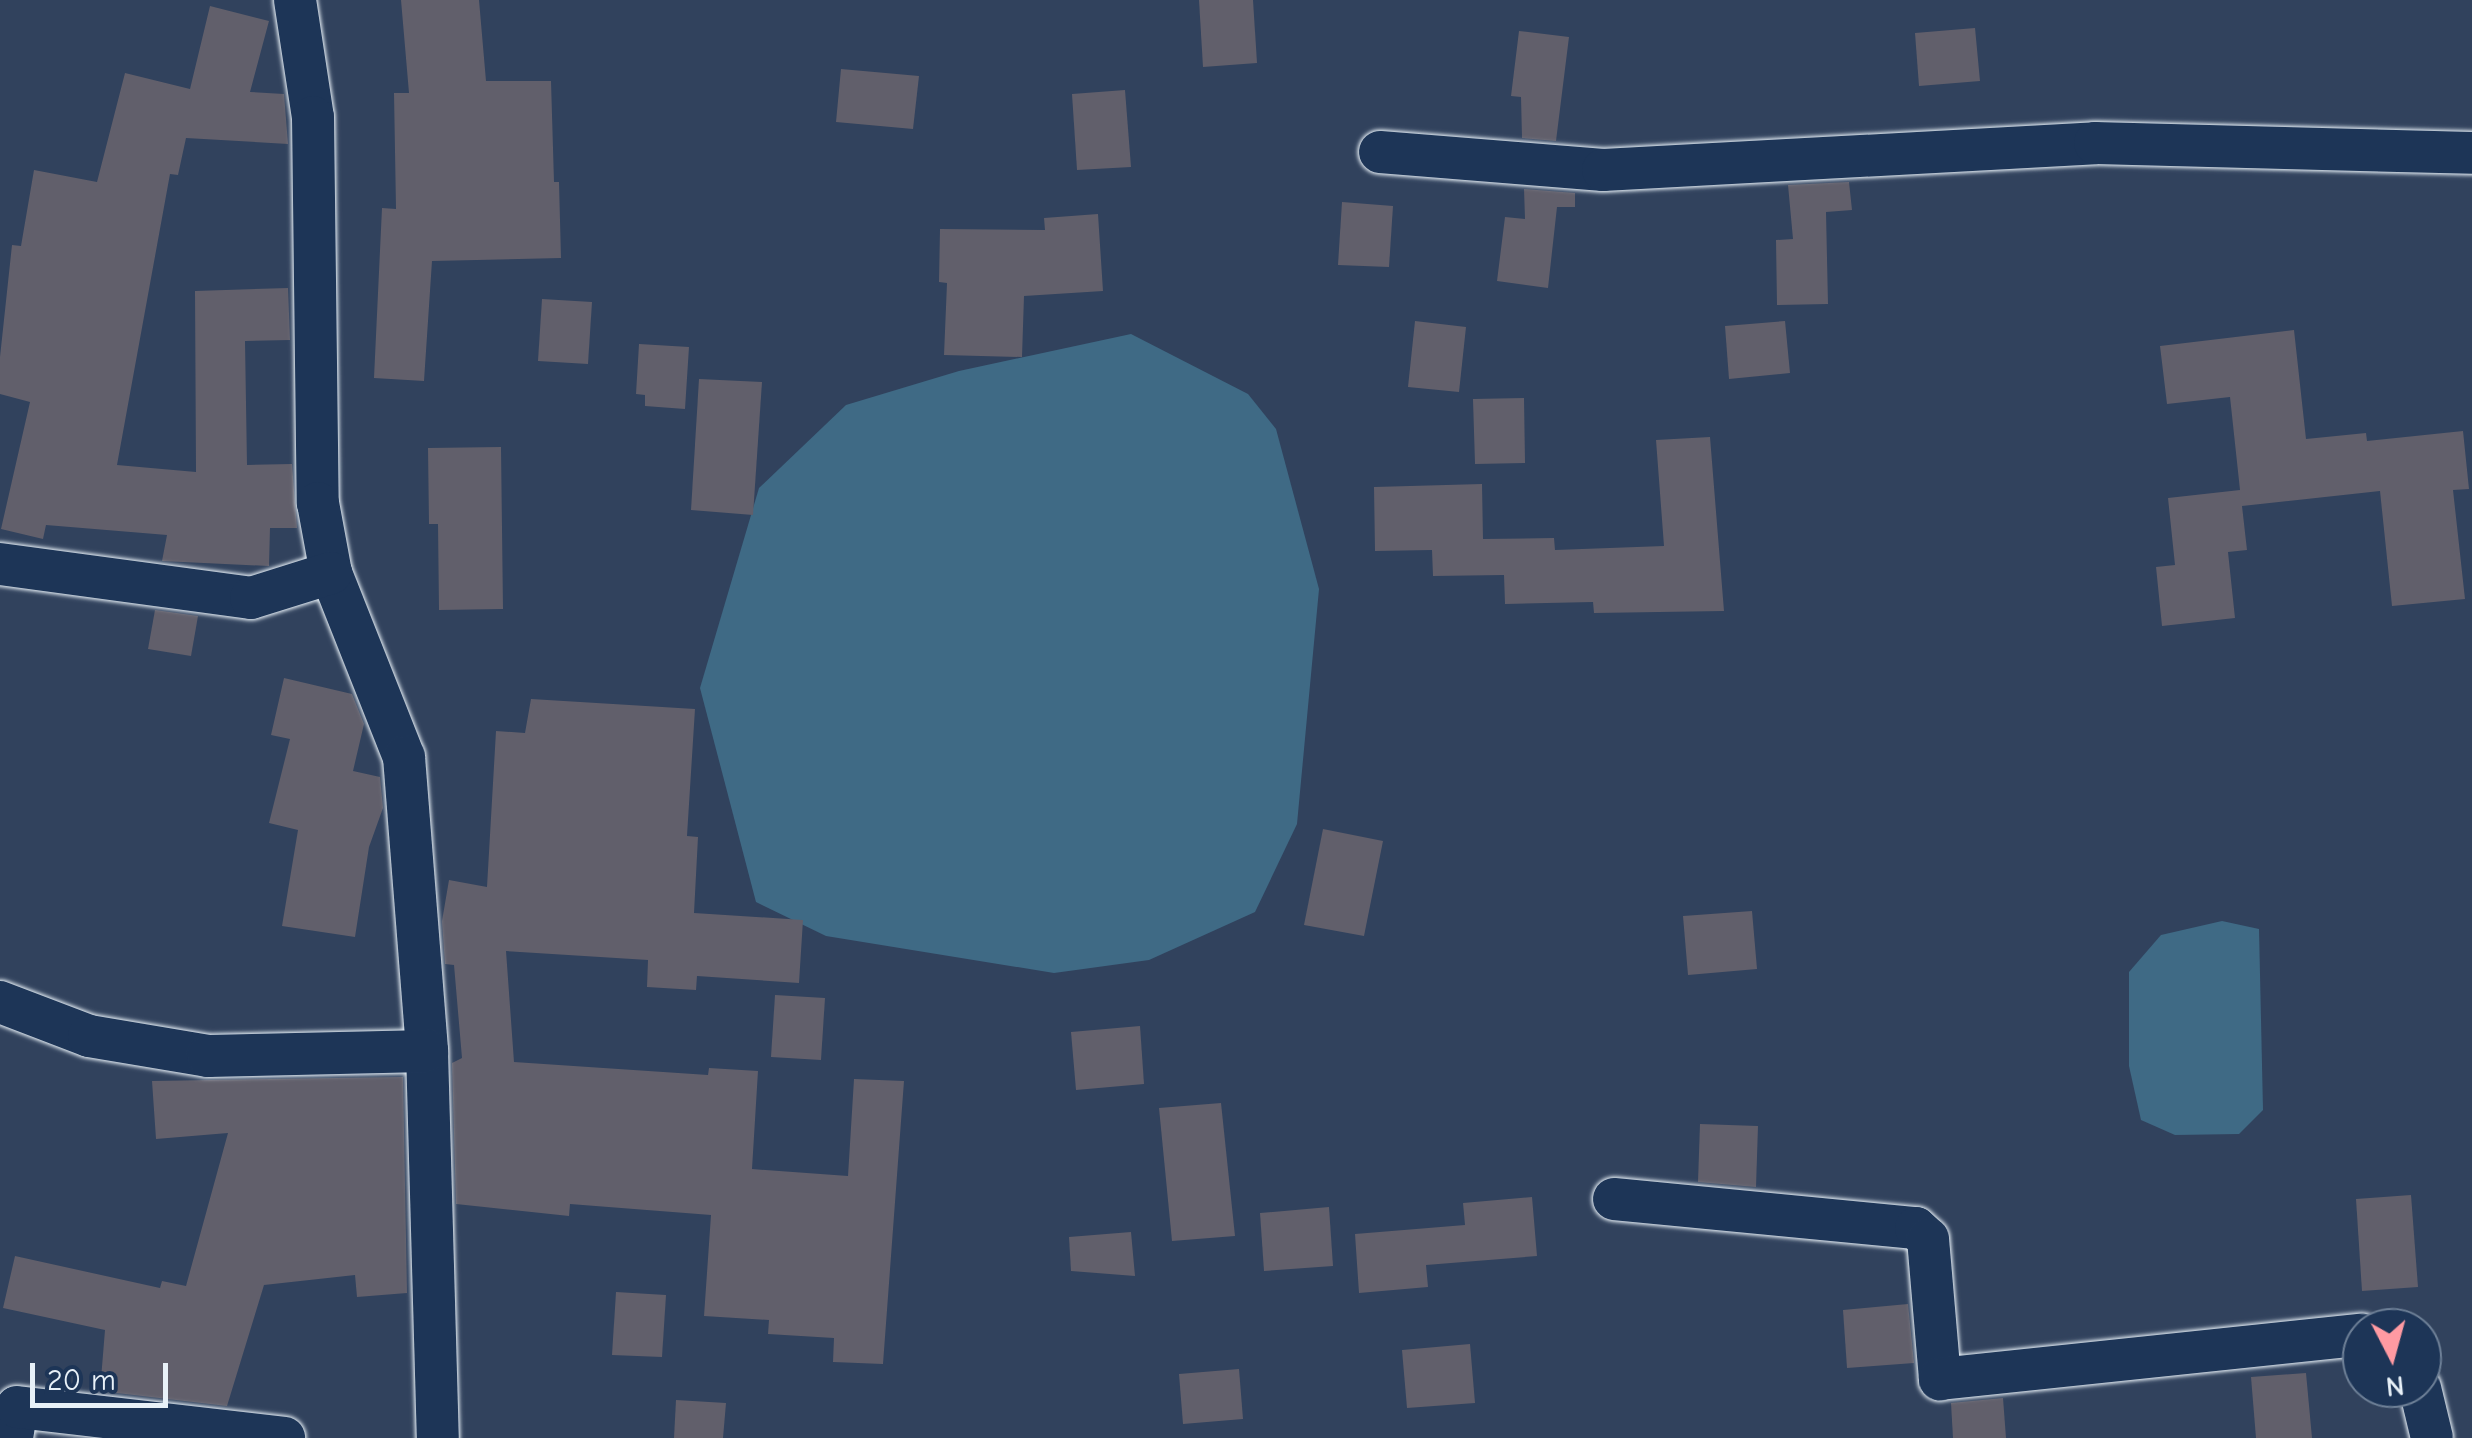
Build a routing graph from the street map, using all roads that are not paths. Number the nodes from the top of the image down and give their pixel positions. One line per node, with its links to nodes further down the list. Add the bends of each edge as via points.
1 (295, 0): 5 (street, via 313,117 312,434)
2 (1380, 152): 3 (street, via 1604,170 2095,142)
3 (2472, 153)
4 (0, 564): 5 (street, via 252,598)
5 (331, 573): 7 (street, via 404,757)
6 (0, 1002): 7 (street, via 90,1036 208,1056)
7 (427, 1051): 13 (street)
8 (1614, 1200): 9 (street, via 1916,1228 1928,1238 1940,1379)
9 (2342, 1337)
10 (2425, 1408): 14 (street)
11 (12, 1438): 12 (street, via 16,1407)
12 (284, 1438)
13 (438, 1438)
14 (2432, 1438)

